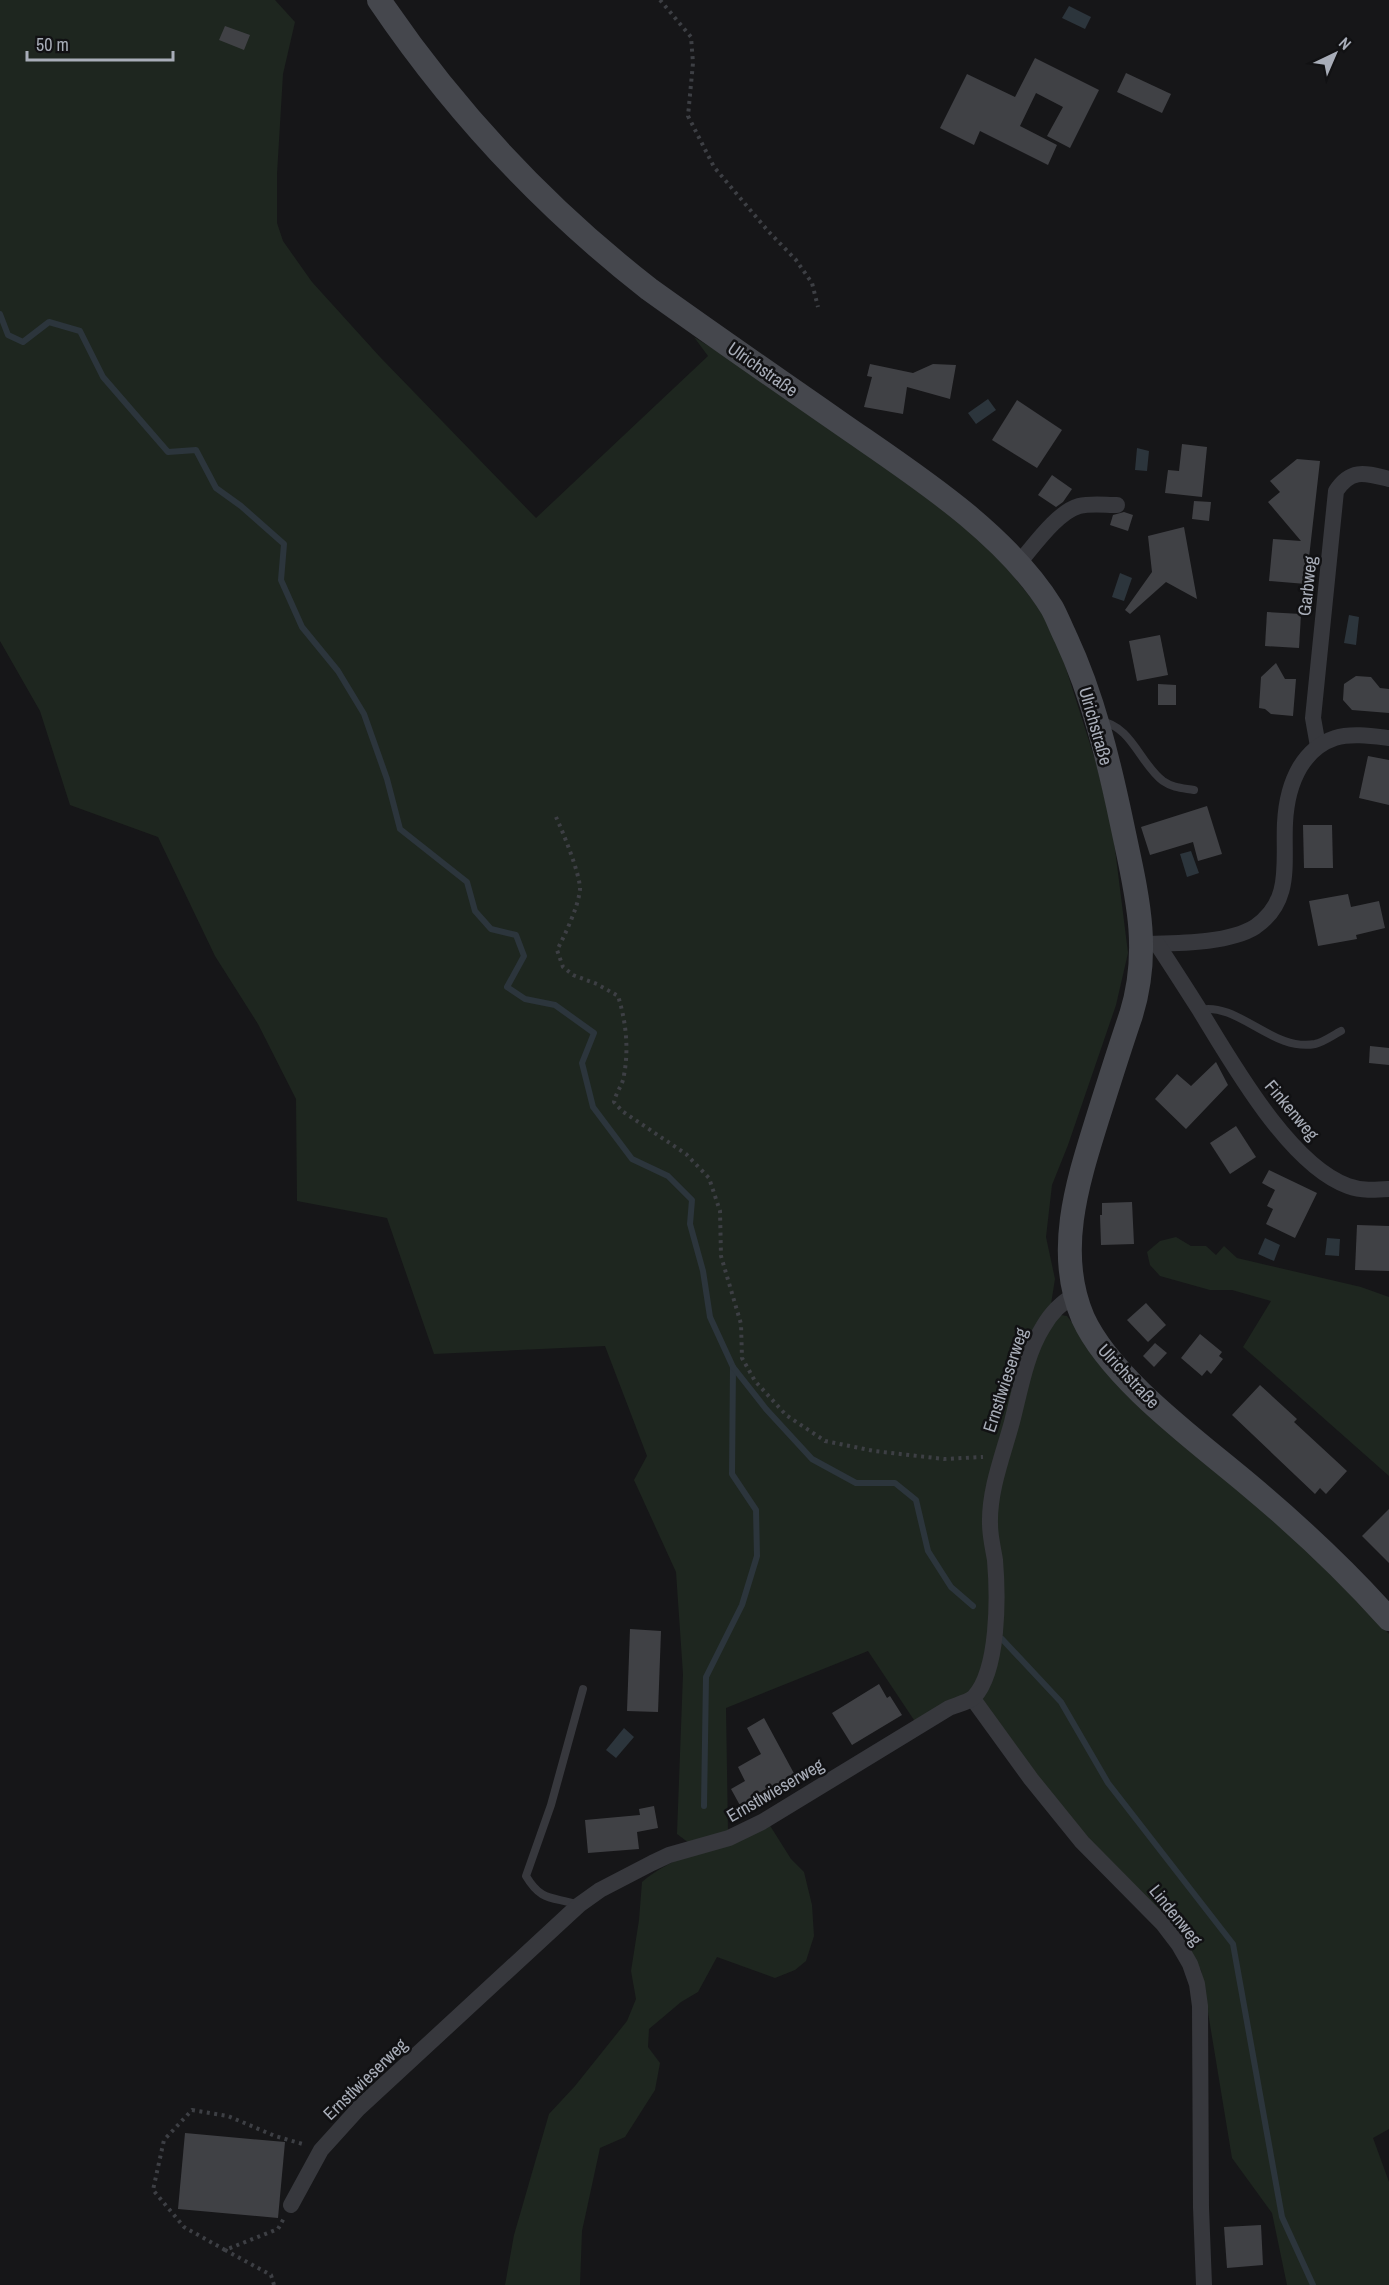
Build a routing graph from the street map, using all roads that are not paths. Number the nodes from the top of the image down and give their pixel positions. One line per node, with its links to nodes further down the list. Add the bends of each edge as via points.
1 (379, 0): 4 (street, Ulrichstraße, via 482,135 598,248 961,509)
2 (1389, 479): 7 (street, Garbweg, via 1353,474 1336,491 1313,718)
3 (1117, 505): 4 (street, via 1086,505 1067,512)
4 (1018, 564): 5 (street, Ulrichstraße, via 1052,608 1079,666)
5 (1096, 721): 8 (lane, via 1120,730 1162,780 1173,787); 9 (street, Ulrichstraße)
6 (1389, 738): 7 (street, via 1335,738)
7 (1318, 746): 9 (street, via 1294,777 1288,799 1284,883 1269,914 1239,935)
8 (1194, 790)
9 (1150, 944): 10 (street, Finkenweg); 13 (street, Ulrichstraße, via 1073,1205 1069,1241)
10 (1199, 1010): 11 (lane, via 1218,1009 1279,1040 1301,1044 1317,1044); 12 (street, Finkenweg, via 1267,1115 1293,1146 1347,1185 1370,1191)
11 (1341, 1031)
12 (1389, 1189)
13 (1074, 1295): 14 (street, Ulrichstraße, via 1101,1349 1125,1376 1272,1504); 16 (street, Ernstlwieserweg, via 1052,1312 1041,1329 1002,1456 990,1524 997,1591 991,1664)
14 (1389, 1619)
15 (583, 1689): 17 (lane, via 526,1876 545,1897)
16 (973, 1699): 17 (street, Ernstlwieserweg, via 949,1708 762,1822 729,1838 652,1863); 19 (street, Lindenweg, via 1082,1842 1163,1924 1190,1964 1200,2006)
17 (579, 1905): 18 (street, Ernstlwieserweg, via 359,2108 321,2150)
18 (291, 2205)
19 (1204, 2285)

